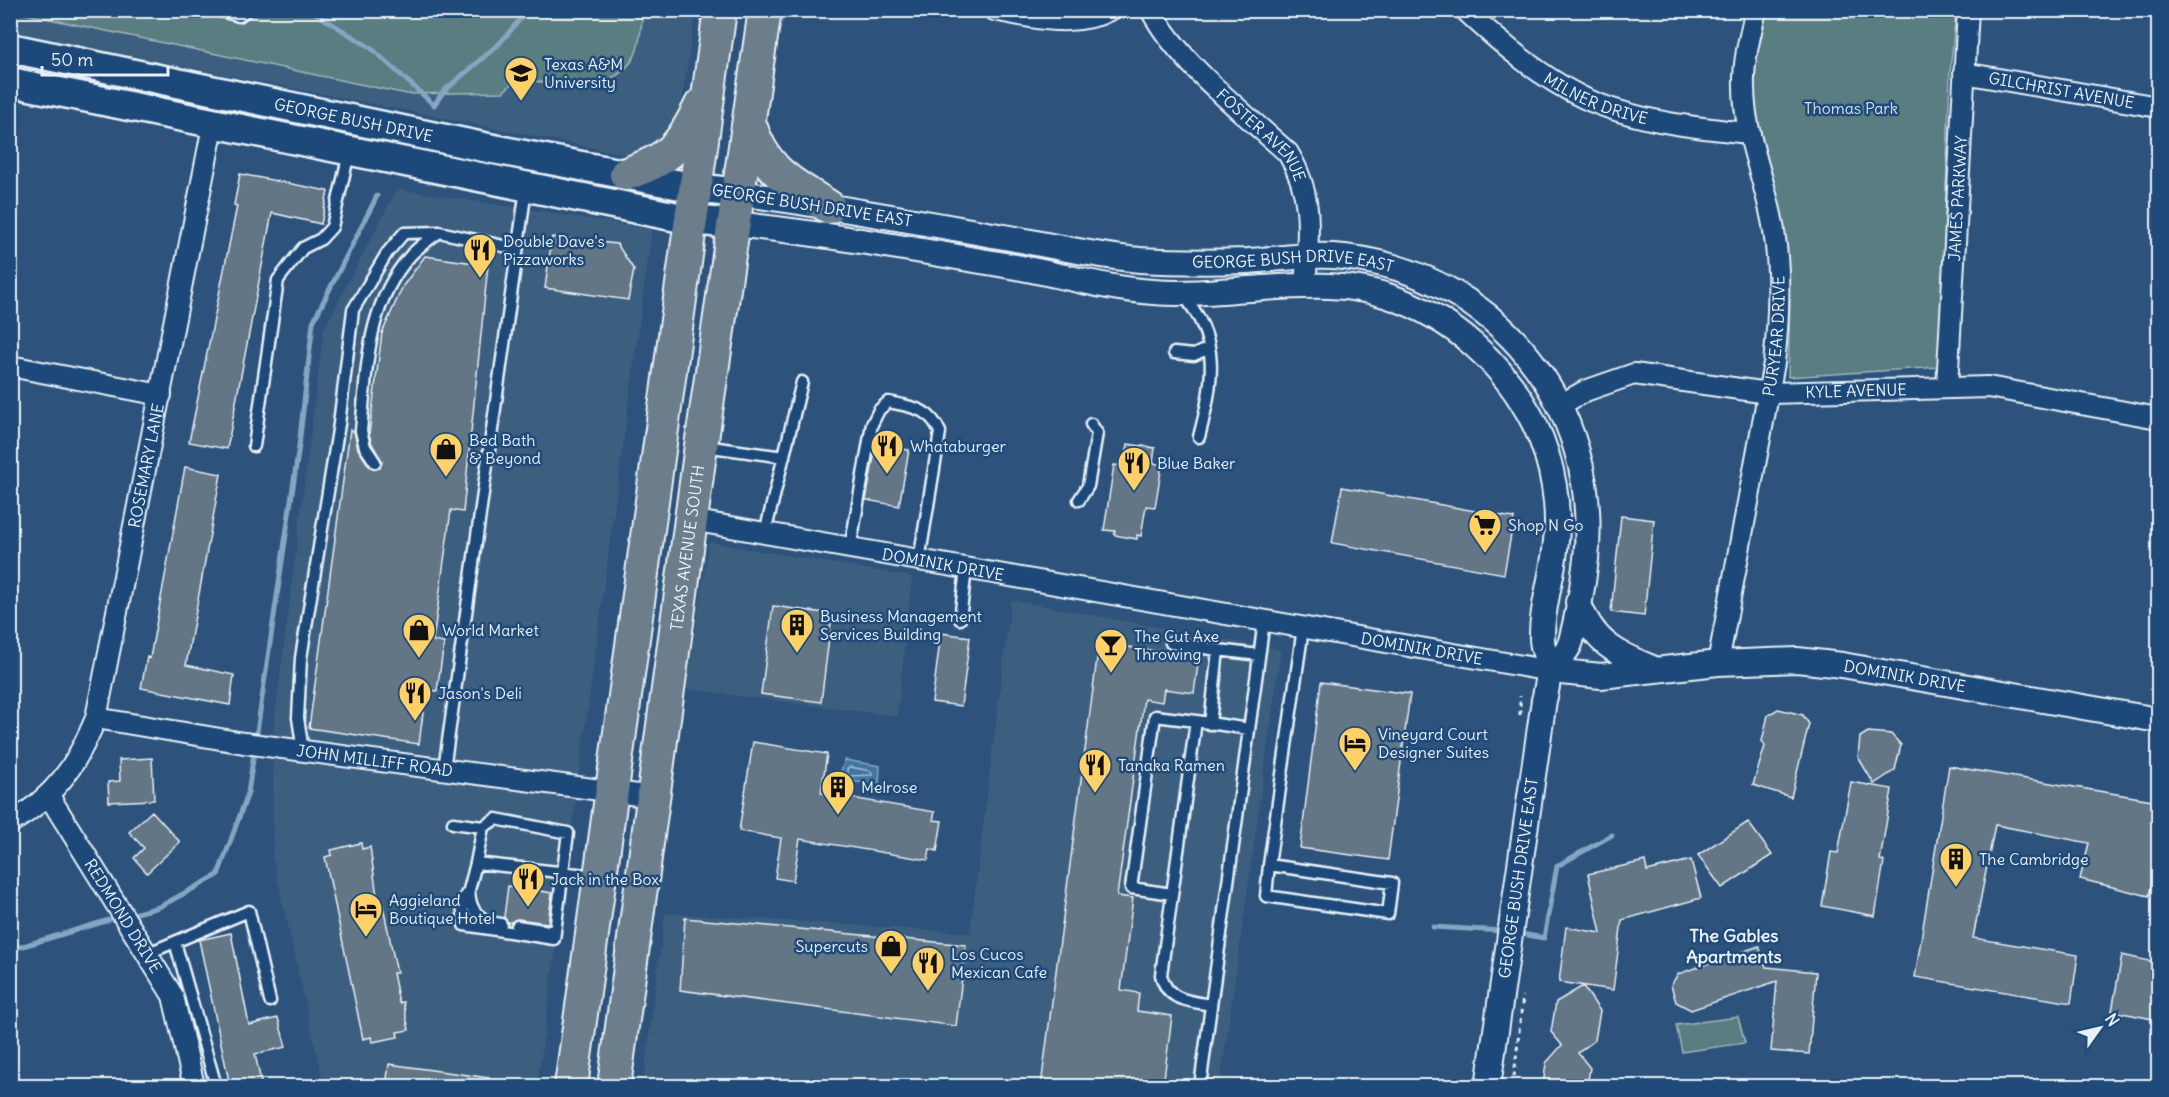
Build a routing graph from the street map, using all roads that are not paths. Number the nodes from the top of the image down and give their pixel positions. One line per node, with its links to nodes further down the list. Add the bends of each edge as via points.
1 (217, 10): 2 (lane, via 239,16)
2 (248, 10)
3 (720, 10): 14 (main road)
4 (765, 10): 18 (main road, TEXAS AVENUE SOUTH)
5 (994, 10): 6 (street, via 1051,20 1100,16)
6 (1110, 10)
7 (1151, 10): 30 (street, FOSTER AVENUE, via 1159,27 1184,56 1288,153 1307,195)
8 (1465, 10): 19 (street, MILNER DRIVE, via 1551,79 1584,98 1670,122)
9 (1755, 10): 19 (street, PURYEAR DRIVE, via 1743,88)
10 (1968, 10): 12 (street, JAMES PARKWAY)
11 (10, 48): 17 (main road, GEORGE BUSH DRIVE)
12 (1964, 73): 15 (street, GILCHRIST AVENUE); 37 (street, JAMES PARKWAY)
13 (10, 82): 16 (main road, GEORGE BUSH DRIVE)
14 (708, 91): 21 (main road, via 691,126 669,156); 23 (main road)
15 (2158, 107)
16 (214, 122): 17 (main road, via 220,112 226,112 333,132); 20 (main road, GEORGE BUSH DRIVE); 39 (street, ROSEMARY LANE)
17 (365, 122): 21 (main road, GEORGE BUSH DRIVE)
18 (749, 122): 24 (main road, TEXAS AVENUE SOUTH); 25 (main road, via 755,142 772,168)
19 (1750, 133): 38 (street, PURYEAR DRIVE, via 1774,229 1779,279 1779,319)
20 (350, 150): 22 (main road, GEORGE BUSH DRIVE); 44 (lane, via 332,227 321,239 303,248 278,280)
21 (626, 174): 23 (main road, GEORGE BUSH DRIVE)
22 (526, 186): 26 (main road, GEORGE BUSH DRIVE); 29 (lane)
23 (696, 188): 24 (main road, GEORGE BUSH DRIVE EAST); 26 (main road)
24 (738, 193): 25 (street, GEORGE BUSH DRIVE EAST); 27 (main road, TEXAS AVENUE SOUTH)
25 (830, 207): 30 (street, GEORGE BUSH DRIVE EAST, via 1137,259 1238,261)
26 (692, 220): 27 (main road, GEORGE BUSH DRIVE EAST); 71 (main road)
27 (734, 224): 32 (street, GEORGE BUSH DRIVE EAST, via 1097,284); 45 (main road, TEXAS AVENUE SOUTH)
28 (439, 232): 29 (lane); 47 (lane, via 410,256 390,286 373,323 361,431); 69 (lane, via 404,233 387,252 353,310 339,424 301,658)
29 (517, 249): 70 (lane)
30 (1307, 256): 31 (street, FOSTER AVENUE); 40 (street, GEORGE BUSH DRIVE EAST, via 1375,261 1452,290 1490,317 1524,349)
31 (1305, 287): 32 (street, GEORGE BUSH DRIVE EAST); 63 (street, GEORGE BUSH DRIVE EAST, via 1385,295 1424,310 1482,351 1509,381 1544,445 1554,488 1556,547 1541,640)
32 (1180, 292): 33 (lane, via 1206,329)
33 (1209, 348): 34 (lane, via 1194,356); 43 (lane, via 1211,387)
34 (1174, 353)
35 (10, 366): 39 (street)
36 (802, 382): 46 (lane)
37 (1947, 387): 38 (street, KYLE AVENUE); 41 (street, KYLE AVENUE, via 1988,387)
38 (1768, 393): 40 (street, KYLE AVENUE, via 1634,374 1585,391); 61 (street, PURYEAR DRIVE)
39 (161, 395): 64 (street, ROSEMARY LANE)
40 (1560, 405): 54 (street, GEORGE BUSH DRIVE EAST, via 1576,444 1586,492 1586,560)
41 (2158, 418)
42 (1091, 424): 48 (lane, via 1097,433 1089,486)
43 (1199, 437)
44 (254, 446)
45 (701, 446): 46 (lane); 49 (main road, TEXAS AVENUE SOUTH)
46 (784, 457): 50 (lane)
47 (375, 462)
48 (1079, 500)
49 (691, 520): 50 (street, DOMINIK DRIVE); 73 (main road, TEXAS AVENUE SOUTH)
50 (765, 533): 51 (street, DOMINIK DRIVE)
51 (850, 549): 52 (street, DOMINIK DRIVE); 52 (lane, via 872,424 888,402 920,408 934,420 940,432)
52 (920, 561): 53 (street, DOMINIK DRIVE)
53 (966, 569): 55 (lane); 56 (street, DOMINIK DRIVE)
54 (1578, 602): 62 (street, via 1596,637 1620,655); 63 (street, GEORGE BUSH DRIVE EAST, via 1571,645)
55 (960, 619)
56 (1264, 621): 57 (street, DOMINIK DRIVE); 60 (lane)
57 (1303, 628): 63 (street, DOMINIK DRIVE); 78 (lane)
58 (1171, 643): 59 (lane)
59 (1218, 650): 60 (lane); 67 (lane)
60 (1259, 655): 68 (lane)
61 (1718, 663): 62 (street, DOMINIK DRIVE); 65 (street, DOMINIK DRIVE, via 1797,660 1842,665)
62 (1655, 669): 63 (street, DOMINIK DRIVE, via 1601,676)
63 (1551, 671): 93 (street, GEORGE BUSH DRIVE EAST)
64 (96, 718): 69 (street, JOHN MILLIFF ROAD); 72 (street, ROSEMARY LANE, via 84,747)
65 (2158, 720)
66 (1196, 722): 67 (lane); 82 (lane); 82 (lane, via 1155,716 1131,888)
67 (1210, 724): 68 (lane)
68 (1249, 729): 87 (lane)
69 (297, 750): 70 (street, JOHN MILLIFF ROAD)
70 (444, 769): 71 (street, JOHN MILLIFF ROAD)
71 (611, 791): 73 (street, JOHN MILLIFF ROAD); 80 (main road)
72 (49, 796): 74 (street); 85 (street, REDMOND DRIVE)
73 (653, 797): 91 (main road, TEXAS AVENUE SOUTH)
74 (10, 823)
75 (453, 823): 76 (lane)
76 (483, 826): 77 (lane); 79 (lane, via 496,819 568,833)
77 (477, 863): 79 (lane); 81 (lane)
78 (1269, 865): 78 (lane, via 1266,896 1388,914 1392,883)
79 (562, 870): 80 (lane); 83 (lane)
80 (600, 877): 90 (main road)
81 (469, 890): 83 (lane, via 469,905 482,919); 83 (lane, via 462,901 464,925 554,939)
82 (1172, 894): 87 (lane, via 1161,975 1163,986 1179,999)
83 (555, 932)
84 (175, 942): 85 (lane); 86 (lane, via 249,911); 89 (lane)
85 (146, 954): 88 (street, REDMOND DRIVE, via 173,996)
86 (270, 1002)
87 (1211, 1005): 92 (lane)
88 (194, 1086)
89 (216, 1086)
90 (571, 1086)
91 (614, 1086)
92 (1200, 1086)
93 (1488, 1086)

